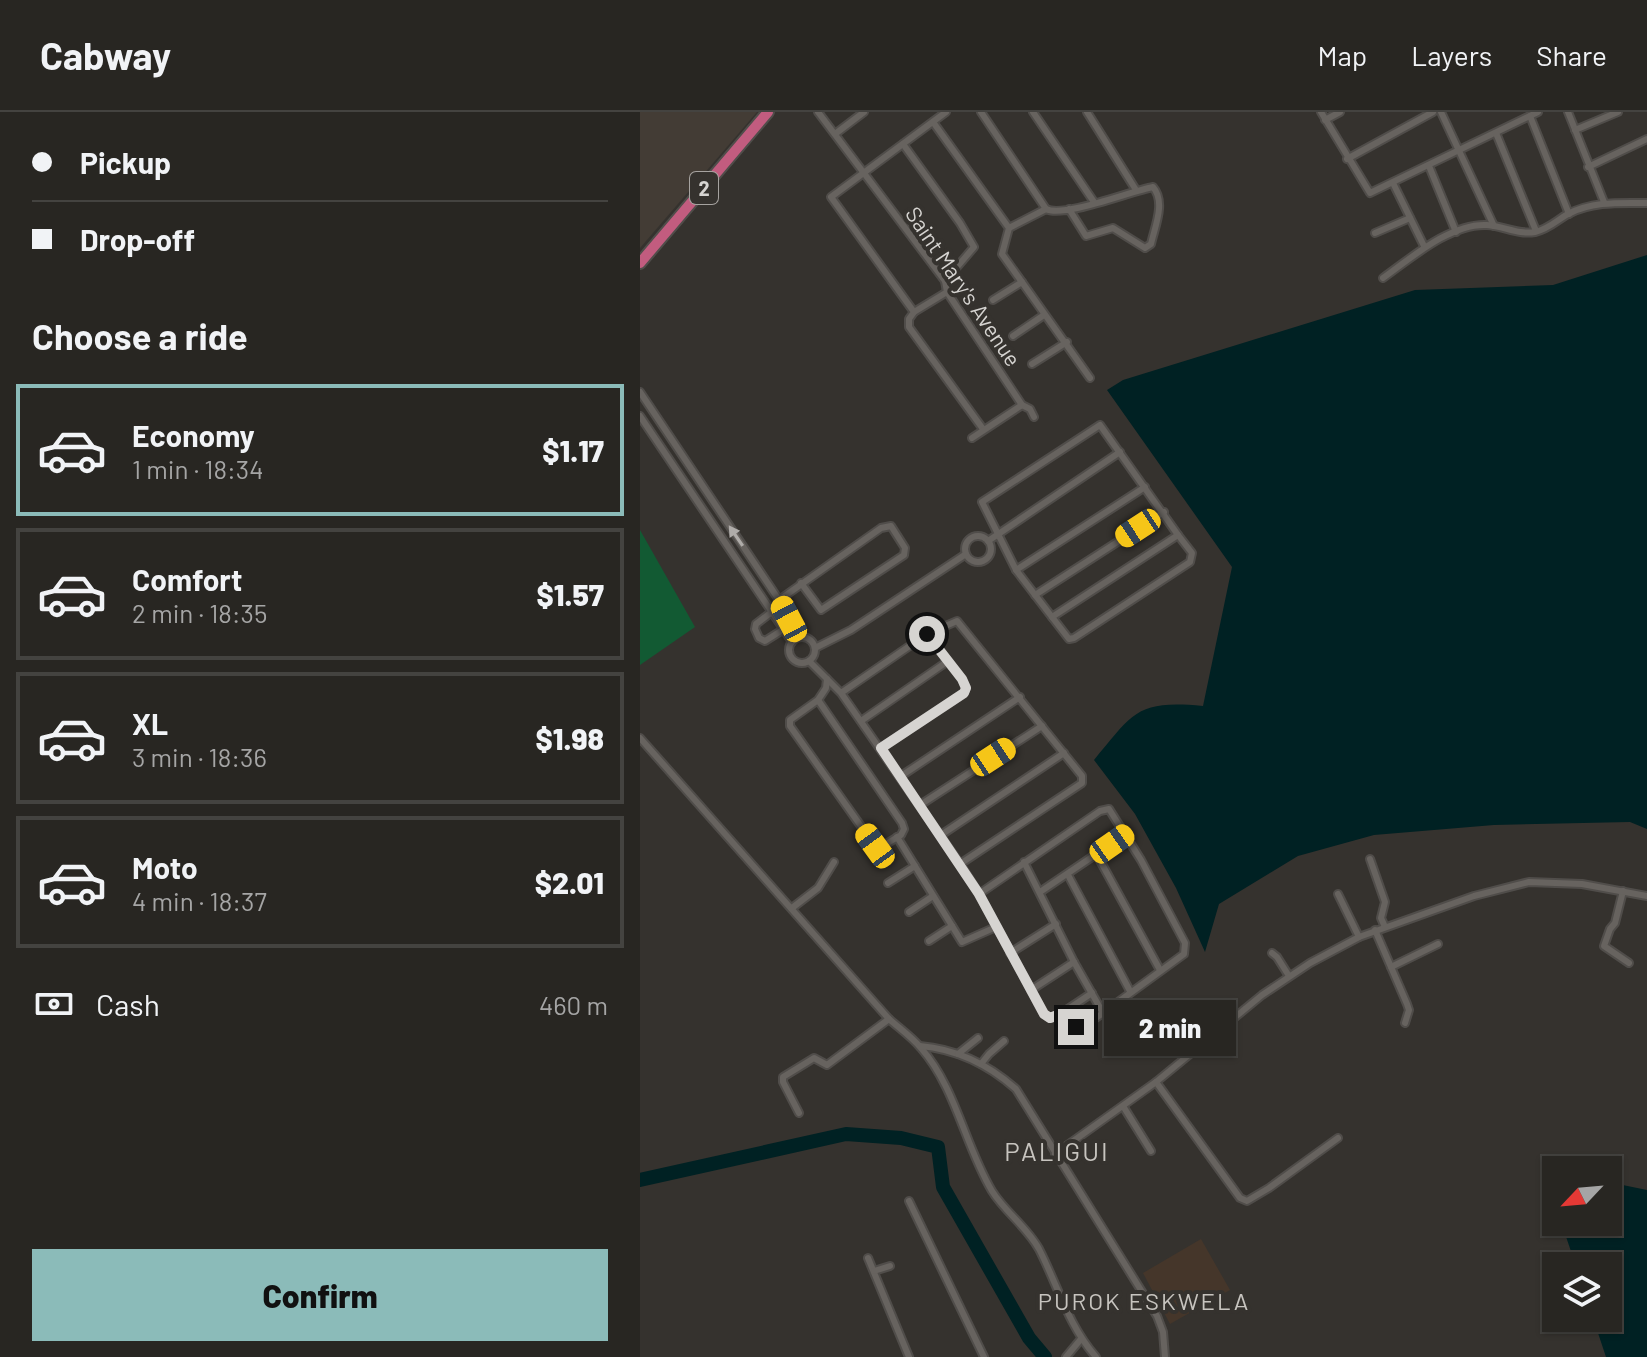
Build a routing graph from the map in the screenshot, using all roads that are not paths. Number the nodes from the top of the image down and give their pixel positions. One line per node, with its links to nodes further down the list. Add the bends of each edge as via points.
1 (768, 112): 43 (highway, 2)
2 (818, 112): 20 (street, Saint Mary's Avenue)
3 (864, 112): 20 (street)
4 (946, 112): 17 (street)
5 (981, 112): 33 (street)
6 (1033, 112): 30 (street)
7 (1087, 112): 29 (street)
8 (1321, 112): 16 (street)
9 (1340, 112): 16 (street)
10 (1433, 112): 24 (street)
11 (1441, 112): 23 (street)
12 (1538, 112): 15 (street)
13 (1568, 112): 18 (street)
14 (1618, 112): 18 (street)
15 (1530, 116): 19 (street); 35 (street)
16 (1325, 120): 24 (street)
17 (933, 122): 22 (street); 38 (street)
18 (1575, 130): 26 (street)
19 (1496, 133): 23 (street); 39 (street)
20 (835, 134): 27 (street, Saint Mary's Avenue)
21 (1647, 139): 26 (street)
22 (903, 144): 27 (street); 45 (street, via 974,247)
23 (1461, 150): 25 (street); 37 (street)
24 (1347, 159): 28 (street, via 1367,192)
25 (1429, 166): 28 (street); 40 (street)
26 (1588, 167): 31 (street)
27 (863, 172): 45 (street, Saint Mary's Avenue); 49 (street, via 831,197)
28 (1393, 183): 36 (street)
29 (1136, 190): 30 (street); 34 (street, via 1153,187 1158,193 1148,247 1113,228 1086,236)
30 (1094, 202): 34 (street)
31 (1604, 202): 32 (street); 35 (street)
32 (1647, 203)
33 (1046, 209): 34 (street); 38 (street)
34 (1069, 209)
35 (1569, 214): 39 (street)
36 (1410, 218): 41 (street); 42 (street)
37 (1494, 226): 39 (street); 40 (street)
38 (1009, 228): 46 (street, via 1002,254)
39 (1536, 231)
40 (1456, 232): 42 (street)
41 (1375, 233)
42 (1424, 246): 44 (street)
43 (640, 263)
44 (1383, 278)
45 (945, 281): 47 (street, Saint Mary's Avenue)
46 (1022, 282): 48 (street); 50 (street)
47 (947, 292): 49 (street); 56 (street, Saint Mary's Avenue)
48 (993, 300)
49 (914, 312): 59 (street, via 909,327)
50 (1044, 315): 51 (street); 52 (street)
51 (1013, 336)
52 (1067, 342): 53 (street); 54 (street)
53 (1032, 364)
54 (1090, 378)
55 (640, 392): 62 (street)
56 (1022, 405): 58 (street, Saint Mary's Avenue); 59 (street)
57 (640, 416): 63 (street)
58 (1034, 417)
59 (983, 429): 60 (street)
60 (972, 438)
61 (1120, 452): 64 (street); 66 (street); 66 (street, via 1097,425 986,497 983,504)
62 (691, 469): 63 (street); 73 (street, one-way to 62)
63 (681, 476): 74 (street)
64 (1145, 487): 65 (street); 70 (street)
65 (1164, 512): 67 (street); 72 (street)
66 (999, 535): 68 (street); 70 (street)
67 (1178, 535): 75 (street); 75 (street, via 1192,553 1190,562 1113,613 1069,639)
68 (988, 541): 69 (street, via 981,536 969,539); 69 (street, via 990,554 985,560 972,561)
69 (966, 554): 80 (street)
70 (1016, 570): 72 (street)
71 (801, 583): 71 (street, via 885,526 891,526 905,548 904,555 821,610); 73 (street)
72 (1035, 595): 75 (street)
73 (779, 600): 74 (street); 78 (street)
74 (773, 611): 76 (street); 76 (street, via 756,624 759,638 765,641)
75 (1052, 617)
76 (784, 629): 79 (street)
77 (927, 634): 82 (street); 84 (street); 85 (street, via 957,621)
78 (799, 637): 79 (street); 80 (street, via 809,639)
79 (792, 642): 81 (street, via 793,660)
80 (815, 648): 81 (street)
81 (809, 661): 83 (street)
82 (948, 661): 87 (street); 90 (street, via 965,685 964,693)
83 (827, 679): 84 (street); 86 (street)
84 (841, 693): 87 (street)
85 (1020, 697): 88 (street); 92 (street)
86 (818, 700): 96 (street, via 902,823); 96 (street, via 790,720 793,731 875,846)
87 (861, 721): 90 (street)
88 (1042, 726): 91 (street); 93 (street)
89 (640, 738): 111 (street)
90 (881, 748): 92 (street)
91 (1064, 753): 95 (street); 101 (street, via 1082,783)
92 (901, 776): 93 (street)
93 (920, 805): 95 (street)
94 (1126, 834): 97 (street); 100 (street, via 1107,808); 126 (street, via 1185,943 1184,954)
95 (941, 835): 101 (street)
96 (897, 837): 102 (street)
97 (1097, 855): 103 (street); 126 (street)
98 (1370, 859): 116 (street, via 1384,899)
99 (834, 862): 111 (street, via 818,888)
100 (1024, 862): 106 (street); 107 (street)
101 (960, 864): 107 (street)
102 (915, 866): 104 (street); 109 (street)
103 (1068, 875): 106 (street); 129 (street)
104 (888, 883)
105 (1623, 891): 110 (street); 116 (street, via 1529,882); 124 (street, via 1604,946)
106 (1040, 892): 113 (street)
107 (979, 894): 115 (street)
108 (1338, 894): 118 (street)
109 (933, 896): 112 (street); 114 (street)
110 (1647, 896)
111 (792, 908): 133 (street)
112 (909, 912)
113 (1056, 924): 121 (street); 123 (street)
114 (952, 926): 115 (street, via 962,942); 119 (street)
115 (996, 927): 121 (street)
116 (1385, 927): 117 (street)
117 (1375, 930): 118 (street); 125 (street)
118 (1359, 937): 127 (street)
119 (929, 941)
120 (1438, 944): 125 (street)
121 (1010, 953): 128 (street)
122 (1272, 953): 127 (street)
123 (1074, 962): 128 (street); 130 (street)
124 (1629, 963)
125 (1391, 967): 134 (street, via 1409,1010)
126 (1160, 970): 129 (street)
127 (1289, 976): 140 (street)
128 (1031, 990): 131 (street, via 1050,1018)
129 (1130, 991): 132 (street)
130 (1092, 993): 131 (street); 132 (street)
131 (1065, 1012): 132 (street, via 1080,1029)
132 (1103, 1013)
133 (889, 1019): 137 (street); 142 (street, via 827,1065 814,1058 783,1077)
134 (1405, 1023)
135 (978, 1038): 138 (street)
136 (1004, 1041): 139 (street)
137 (920, 1046): 138 (street); 150 (street, via 949,1096 985,1180 1037,1245)
138 (958, 1054): 139 (street)
139 (981, 1064): 145 (street, via 1016,1089)
140 (1156, 1082): 141 (street); 143 (street, via 1247,1201)
141 (1123, 1106): 144 (street); 145 (street)
142 (799, 1113)
143 (1338, 1138)
144 (1151, 1151)
145 (1055, 1154): 155 (street, via 1157,1316)
146 (909, 1201): 152 (street)
147 (868, 1258): 149 (street)
148 (890, 1266): 149 (street)
149 (874, 1271): 151 (street)
150 (1081, 1339): 153 (street); 154 (street)
151 (909, 1357)
152 (984, 1357)
153 (1066, 1357)
154 (1096, 1357)
155 (1165, 1357)

